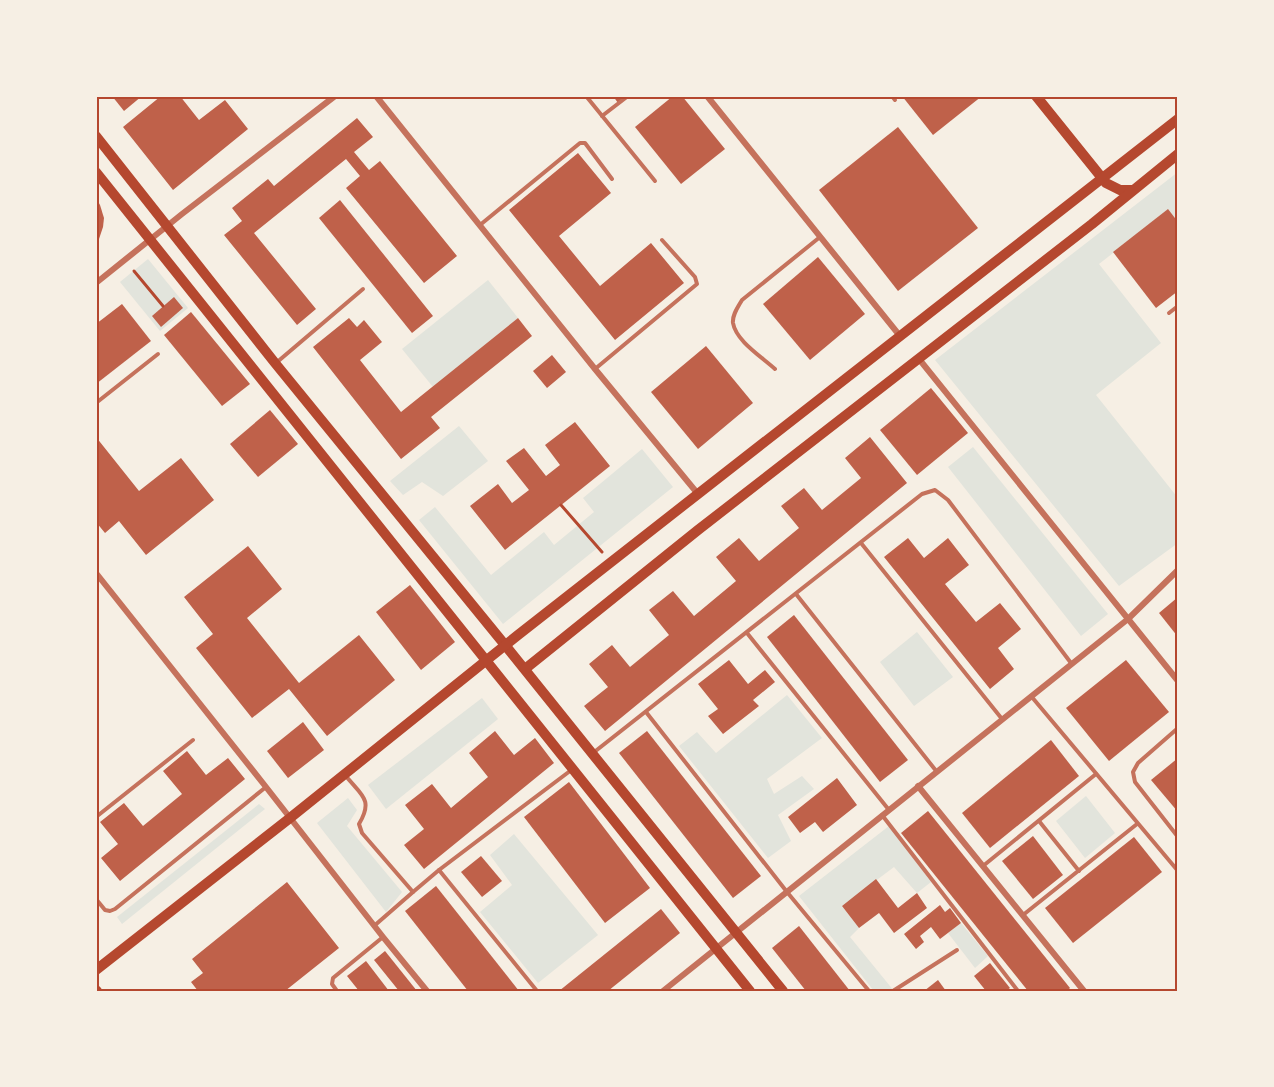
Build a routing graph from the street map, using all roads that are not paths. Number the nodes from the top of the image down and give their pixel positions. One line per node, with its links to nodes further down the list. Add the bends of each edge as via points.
1 (335, 96): 17 (street)
2 (376, 96): 16 (street)
3 (586, 96): 7 (lane)
4 (628, 96): 7 (lane)
5 (707, 96): 18 (street)
6 (1036, 96): 13 (main road)
7 (602, 116): 14 (lane)
8 (1178, 119): 13 (main road)
9 (96, 136): 17 (main road)
10 (1178, 154): 15 (main road)
11 (96, 171): 19 (main road)
12 (612, 178): 16 (lane, via 585,143 580,142)
13 (1102, 179): 15 (main road, via 1120,190); 25 (main road)
14 (655, 181)
15 (1133, 190): 27 (main road)
16 (479, 225): 29 (street)
17 (166, 226): 19 (street); 28 (main road)
18 (820, 237): 25 (street); 30 (lane, via 742,300 735,314 733,322 740,338)
19 (150, 240): 21 (street); 40 (main road)
20 (662, 240): 29 (lane, via 697,284)
21 (96, 283)
22 (363, 289): 28 (lane)
23 (1178, 306): 24 (lane)
24 (1169, 313)
25 (900, 336): 32 (main road)
26 (158, 354): 31 (lane)
27 (919, 359): 37 (street); 42 (main road)
28 (275, 363): 39 (main road)
29 (595, 369): 32 (street)
30 (775, 369)
31 (96, 403)
32 (698, 494): 39 (main road)
33 (861, 543): 36 (lane); 41 (lane, via 922,494 935,490 948,500); 46 (lane)
34 (1178, 570): 37 (street)
35 (96, 573): 55 (street)
36 (796, 594): 38 (lane); 51 (lane)
37 (1128, 619): 41 (street); 43 (street)
38 (747, 633): 45 (lane); 56 (lane)
39 (505, 645): 40 (main road); 42 (main road)
40 (487, 660): 50 (main road); 53 (main road)
41 (1071, 663): 44 (street)
42 (525, 669): 49 (main road)
43 (1178, 681)
44 (1031, 696): 46 (street); 52 (lane)
45 (646, 712): 49 (lane); 68 (lane)
46 (1002, 719): 51 (street)
47 (1178, 728): 62 (lane, via 1133,772 1135,782)
48 (193, 740): 58 (lane)
49 (592, 753): 72 (main road)
50 (573, 769): 64 (lane); 74 (main road)
51 (937, 772): 54 (street)
52 (1095, 774): 60 (lane); 61 (lane)
53 (344, 775): 59 (main road); 67 (lane, via 367,806 359,824 362,833)
54 (918, 786): 56 (street); 63 (street)
55 (266, 787): 59 (street); 69 (lane, via 115,909 105,910)
56 (889, 810): 57 (street)
57 (882, 815): 68 (street); 85 (lane)
58 (96, 817)
59 (290, 818): 71 (street); 76 (main road)
60 (1039, 820): 63 (lane); 65 (lane)
61 (1137, 824): 65 (lane); 66 (lane)
62 (1178, 837)
63 (983, 866): 70 (street)
64 (439, 870): 67 (lane); 79 (lane)
65 (1079, 871): 70 (lane)
66 (1178, 871)
67 (413, 892): 71 (lane)
68 (787, 892): 72 (street); 83 (lane)
69 (96, 899)
70 (1023, 915): 86 (street)
71 (374, 926): 73 (street)
72 (736, 933): 74 (street); 82 (main road)
73 (383, 937): 77 (lane, via 333,978); 78 (street)
74 (717, 949): 80 (street); 81 (main road)
75 (957, 950): 84 (lane)
76 (96, 970)
77 (337, 991)
78 (427, 991)
79 (537, 991)
80 (663, 991)
81 (750, 991)
82 (783, 991)
83 (869, 991)
84 (893, 991)
85 (1018, 991)
86 (1084, 991)

